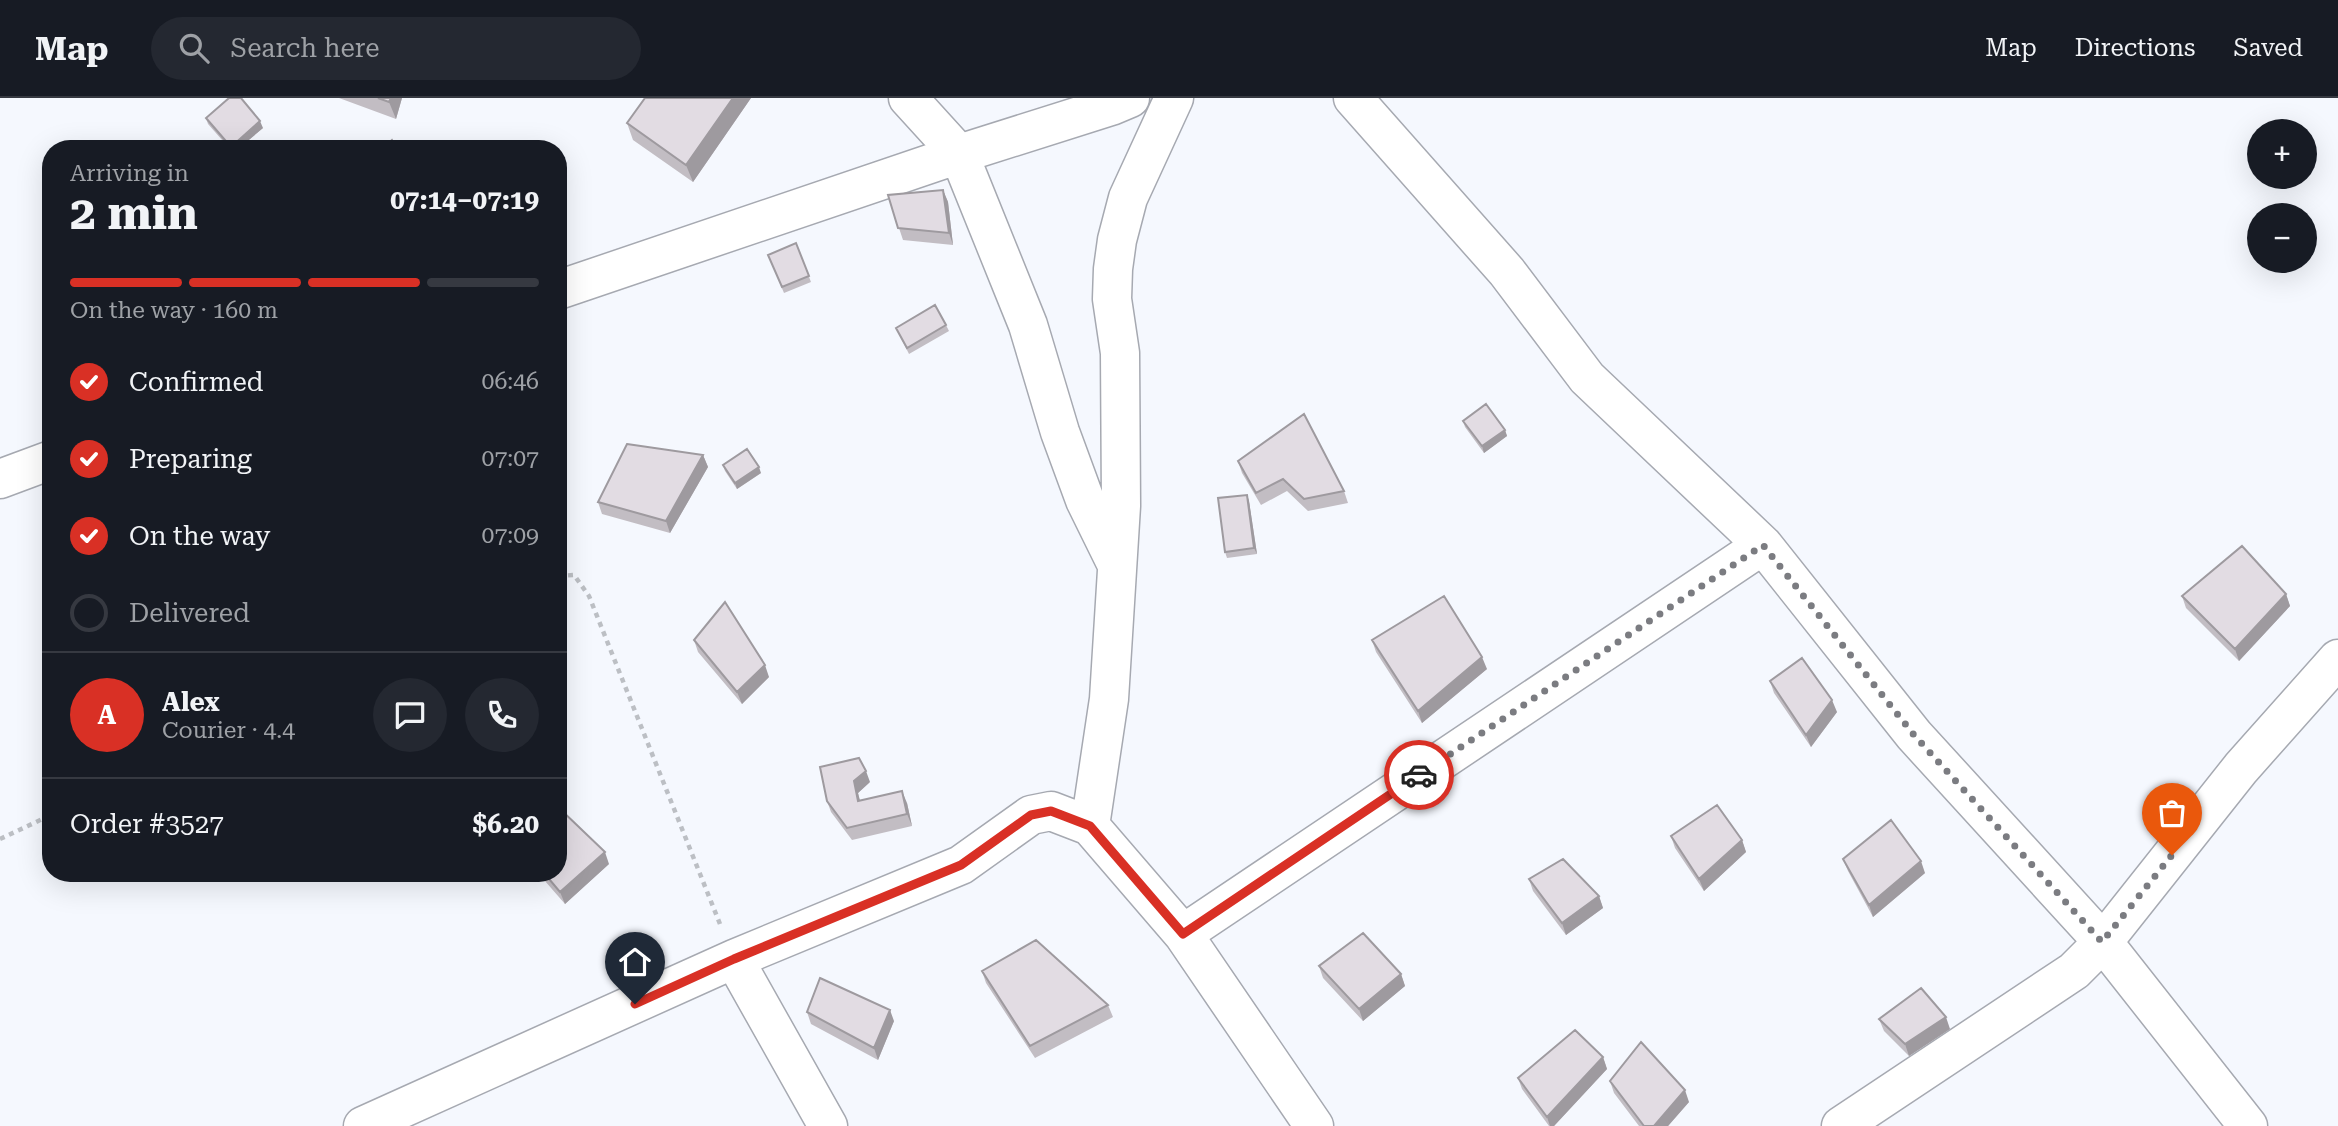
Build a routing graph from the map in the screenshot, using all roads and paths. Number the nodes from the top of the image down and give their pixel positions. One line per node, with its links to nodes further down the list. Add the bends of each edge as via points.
1 (908, 98): 5 (street)
2 (1130, 98): 5 (street)
3 (1174, 98): 10 (street, via 1128,198 1113,269 1120,353)
4 (1353, 98): 9 (street, via 1507,272 1587,377)
5 (959, 154): 6 (street); 10 (street, via 1028,325 1085,500)
6 (567, 287)
7 (42, 464): 8 (street)
8 (0, 480)
9 (1763, 545): 16 (street); 17 (street, via 1914,735)
10 (1117, 565): 14 (street, via 1109,699)
11 (567, 575): 18 (path, via 574,575 589,596)
12 (2338, 659): 17 (street, via 2241,768)
13 (42, 819): 15 (path)
14 (1090, 826): 16 (street); 18 (street, via 1051,811 1031,815 961,865)
15 (0, 839)
16 (1183, 934): 21 (street)
17 (2102, 942): 22 (street, via 2074,971); 23 (street)
18 (734, 959): 19 (street); 20 (street)
19 (363, 1126)
20 (828, 1126)
21 (1314, 1126)
22 (1841, 1126)
23 (2248, 1126)

